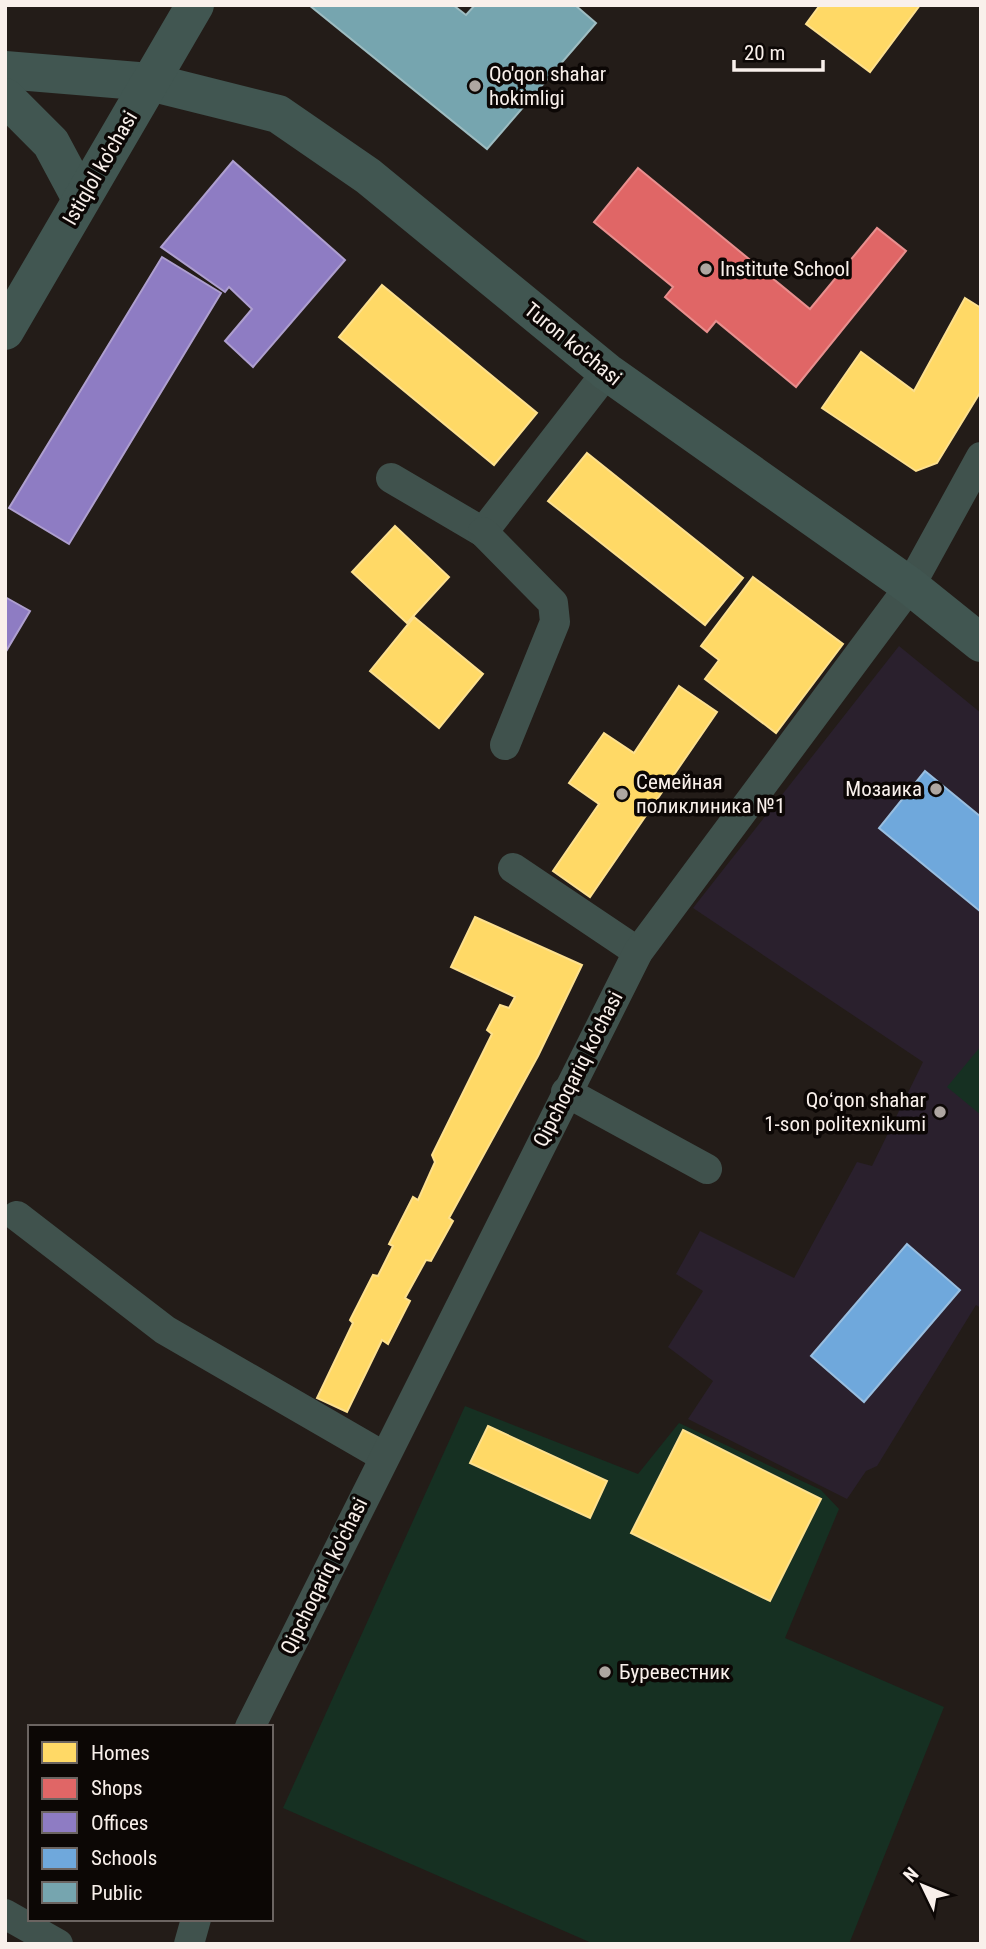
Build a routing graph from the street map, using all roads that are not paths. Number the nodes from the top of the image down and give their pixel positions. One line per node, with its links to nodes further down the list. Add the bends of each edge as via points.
1 (195, 5): 3 (main road, Istiqlol ko'chasi)
2 (5, 70): 3 (main road, Turon ko'chasi)
3 (150, 82): 5 (main road, Istiqlol ko'chasi); 7 (main road, Turon ko'chasi, via 278,114 368,176)
4 (5, 97): 5 (main road, via 51,143)
5 (81, 199): 6 (main road, Istiqlol ko'chasi)
6 (5, 331)
7 (607, 372): 10 (street); 11 (main road, Turon ko'chasi)
8 (981, 457): 11 (street, Qipchoqariq ko'chasi)
9 (391, 478): 10 (street)
10 (483, 532): 13 (street, via 553,603 555,622)
11 (910, 586): 12 (main road, Turon ko'chasi); 15 (street, Qipchoqariq ko'chasi)
12 (981, 643)
13 (505, 744)
14 (513, 868): 15 (street)
15 (638, 952): 16 (street, Qipchoqariq ko'chasi)
16 (566, 1092): 17 (street); 19 (street, Qipchoqariq ko'chasi)
17 (707, 1169)
18 (17, 1216): 19 (street, via 165,1330)
19 (383, 1456): 20 (street, Qipchoqariq ko'chasi)
20 (251, 1725)
21 (5, 1914): 23 (street)
22 (195, 1921): 24 (street)
23 (58, 1944)
24 (189, 1944)

